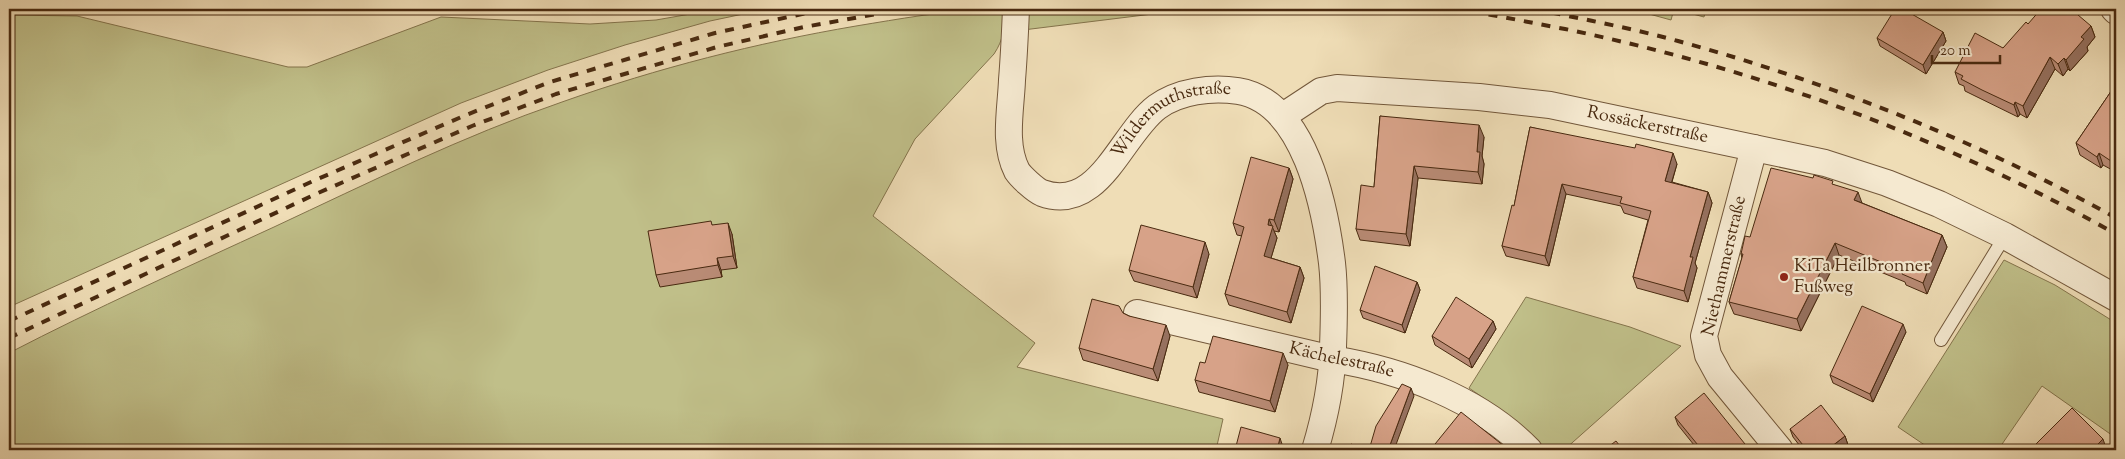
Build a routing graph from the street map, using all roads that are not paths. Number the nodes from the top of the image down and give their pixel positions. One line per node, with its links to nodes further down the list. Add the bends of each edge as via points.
1 (1016, 10): 2 (street, Wildermuthstraße, via 1009,140 1018,172 1041,192 1066,198 1090,187 1141,123 1158,107 1188,92 1238,91 1264,100)
2 (1283, 116): 3 (street, Rossäckerstraße, via 1321,91 1336,88 1479,97 1550,105); 8 (street, Wildermuthstraße, via 1301,145 1319,193 1332,265)
3 (1754, 148): 4 (street, Rossäckerstraße, via 1825,163 1887,183); 11 (street, Niethammerstraße, via 1704,336 1708,354 1720,377)
4 (2005, 236): 5 (street, Rossäckerstraße); 7 (lane)
5 (2116, 298)
6 (1137, 313): 8 (street, Kächelestraße)
7 (1941, 340)
8 (1332, 359): 9 (street, Wildermuthstraße, via 1325,414); 10 (street, Kächelestraße, via 1410,378 1462,402 1513,434)
9 (1315, 450)
10 (1529, 450)
11 (1780, 450)

